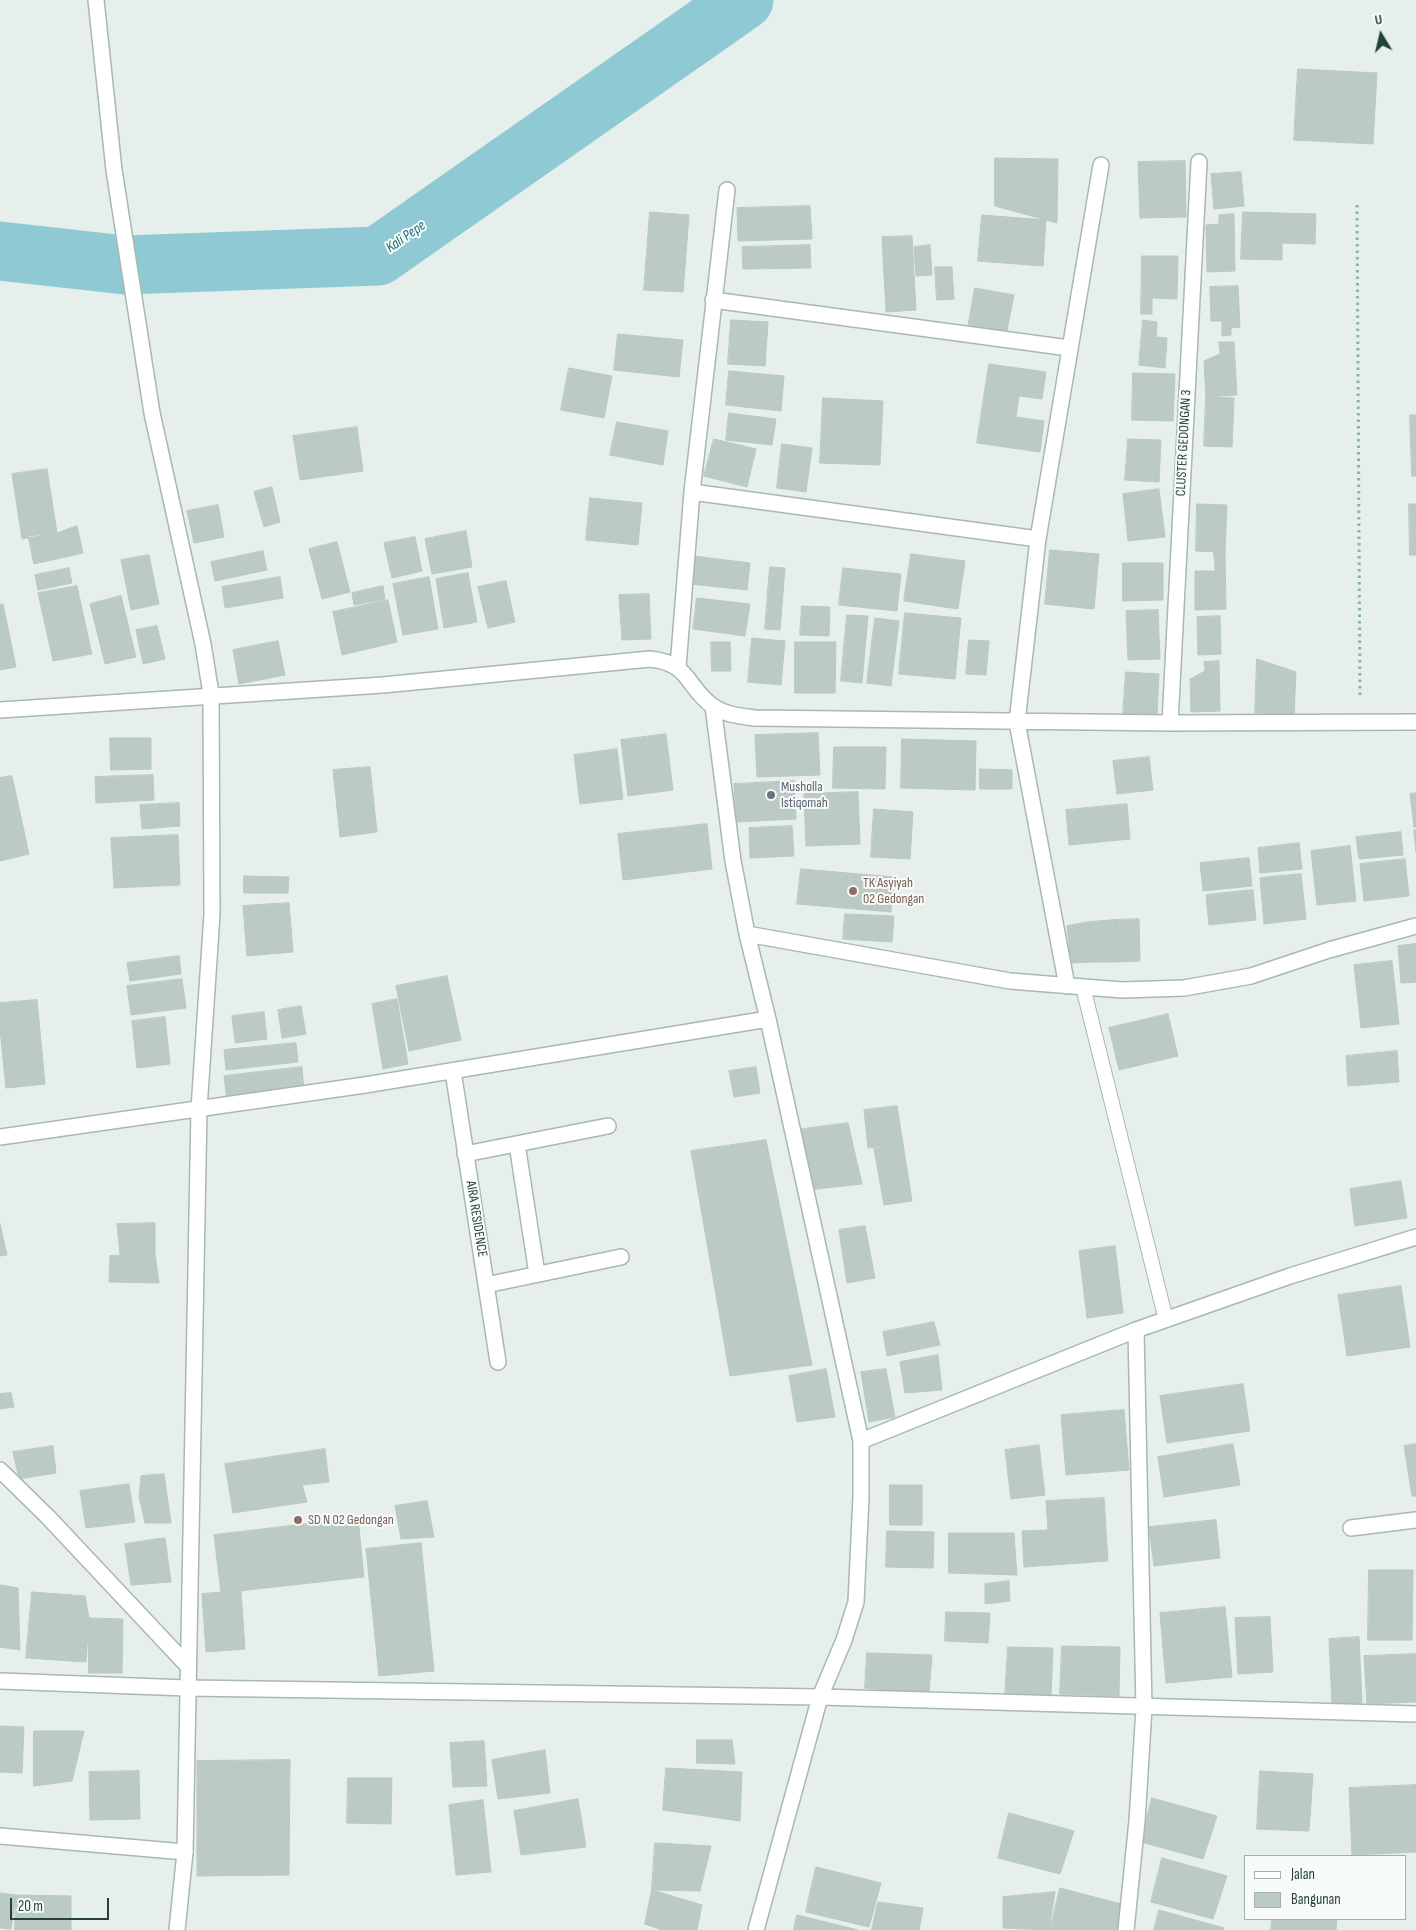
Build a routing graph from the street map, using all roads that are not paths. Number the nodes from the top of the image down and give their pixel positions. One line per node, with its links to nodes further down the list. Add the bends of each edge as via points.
1 (96, 0): 10 (street, via 114,170 152,414)
2 (1198, 162): 15 (street, CLUSTER GEDONGAN 3)
3 (1101, 165): 6 (street)
4 (727, 190): 5 (street)
5 (713, 300): 6 (street); 7 (street)
6 (1069, 348): 8 (street)
7 (692, 492): 8 (street); 9 (street)
8 (1038, 539): 13 (street)
9 (678, 667): 10 (street, via 667,661 650,659 383,685); 11 (street)
10 (211, 694): 12 (street); 21 (street, via 212,914)
11 (713, 706): 13 (street, via 729,714 755,718); 17 (street, via 733,861)
12 (0, 710)
13 (1017, 722): 15 (street); 18 (street)
14 (1416, 722): 15 (street)
15 (1170, 723)
16 (1416, 926): 18 (street, via 1251,976 1184,988 1122,990)
17 (747, 934): 18 (street, via 1010,981); 19 (street)
18 (1075, 987): 30 (lane)
19 (768, 1019): 20 (street); 33 (street)
20 (453, 1071): 21 (street); 25 (street, AIRA RESIDENCE)
21 (199, 1109): 23 (street); 37 (street)
22 (608, 1126): 24 (street)
23 (0, 1137)
24 (517, 1144): 25 (street); 28 (street)
25 (466, 1154): 29 (street, AIRA RESIDENCE)
26 (1416, 1237): 30 (street, via 1290,1276)
27 (621, 1257): 28 (street)
28 (537, 1274): 29 (street)
29 (486, 1285): 32 (street, AIRA RESIDENCE)
30 (1166, 1320): 31 (street)
31 (1136, 1330): 33 (street); 41 (street)
32 (498, 1362)
33 (861, 1441): 40 (street, via 856,1602)
34 (0, 1470): 37 (street)
35 (1416, 1520): 36 (street)
36 (1351, 1528)
37 (187, 1666): 39 (street)
38 (0, 1681): 39 (street)
39 (187, 1688): 40 (street); 44 (street)
40 (820, 1697): 41 (street); 46 (street)
41 (1144, 1708): 42 (street); 47 (street)
42 (1416, 1714)
43 (0, 1836): 44 (street)
44 (185, 1852): 45 (street)
45 (177, 1930)
46 (756, 1930)
47 (1126, 1930)

